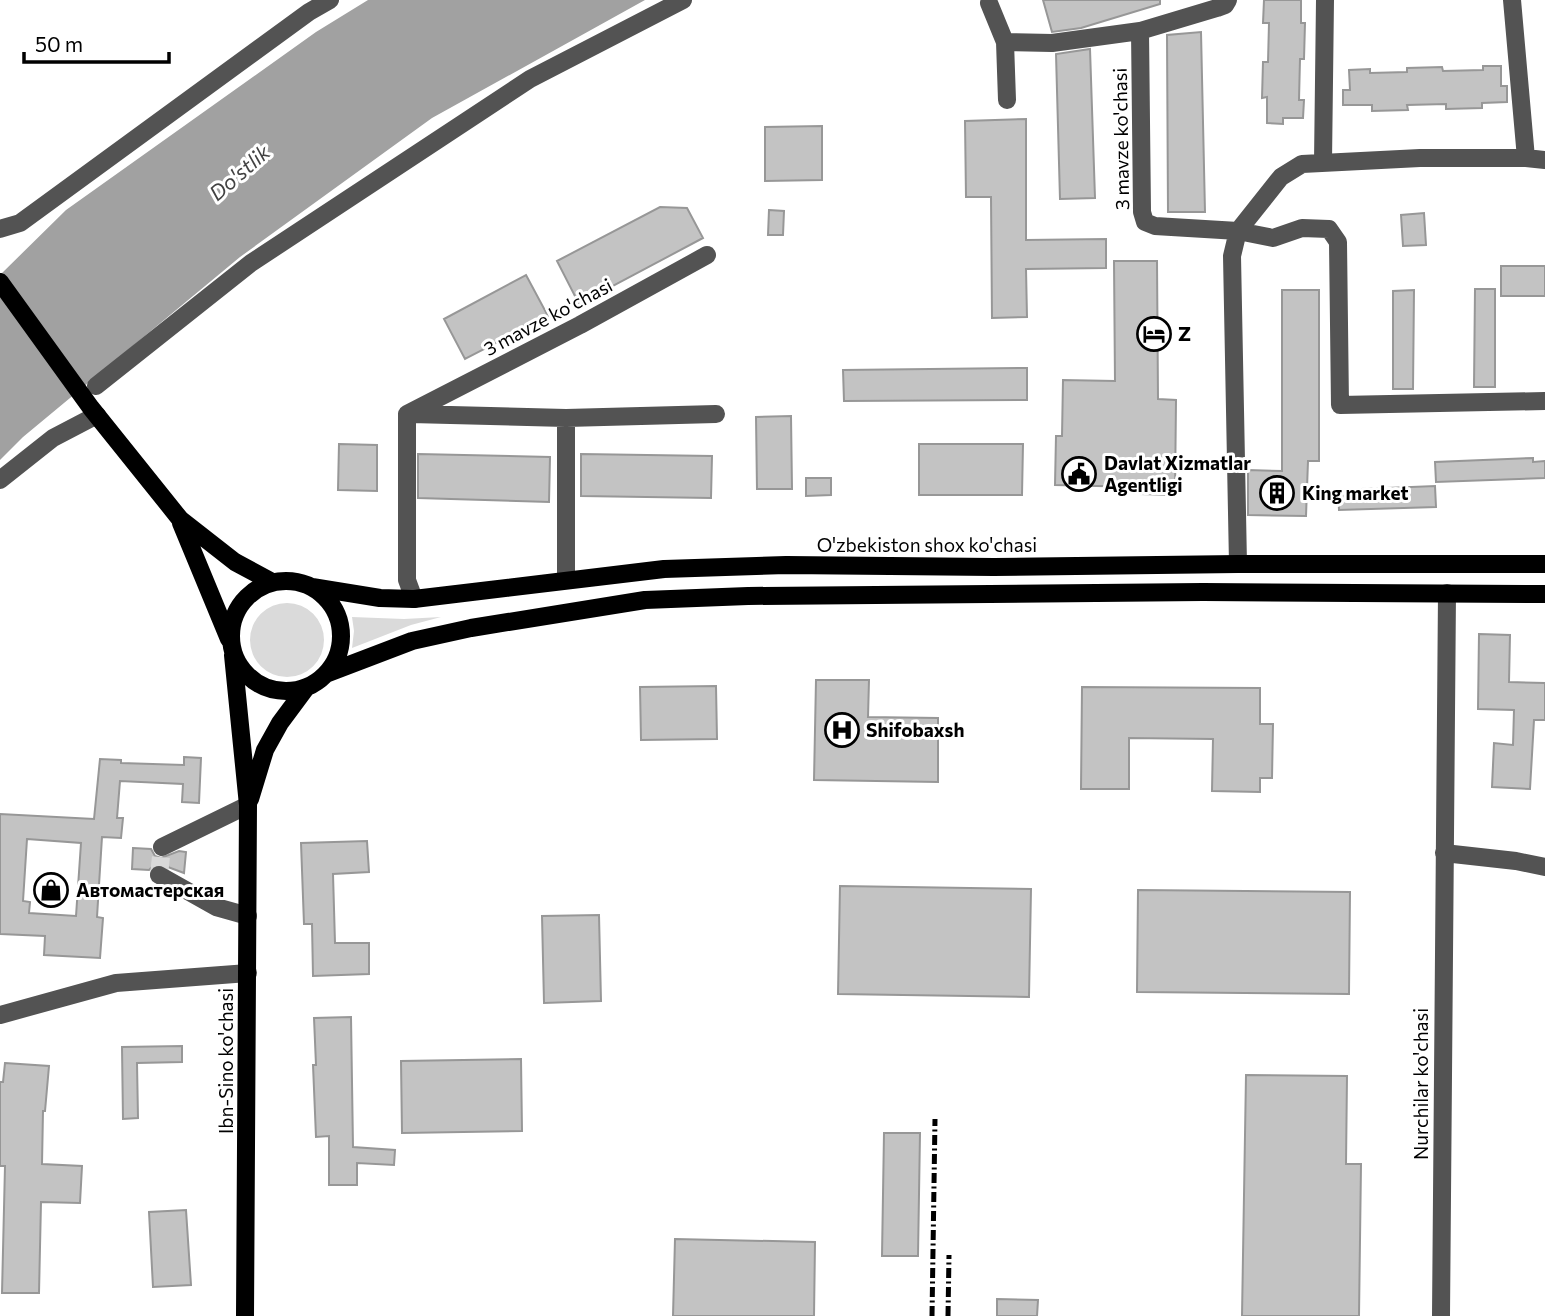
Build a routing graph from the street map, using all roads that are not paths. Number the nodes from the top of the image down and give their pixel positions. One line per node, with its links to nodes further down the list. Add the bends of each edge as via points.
1 (330, 0): 13 (street, via 20,223)
2 (683, 0): 17 (street, via 518,87 251,263)
3 (1228, 0): 7 (street, via 1222,7)
4 (1325, 0): 12 (street)
5 (1512, 0): 10 (street)
6 (989, 3): 8 (street)
7 (1140, 31): 8 (street, via 1052,44); 14 (street, 3 mavze ko'chasi, via 1142,217 1155,226)
8 (1005, 42): 9 (street)
9 (1007, 100)
10 (1526, 158): 11 (street); 12 (street)
11 (1545, 160)
12 (1323, 162): 14 (street, via 1288,171)
13 (0, 229)
14 (1238, 232): 18 (street, 3 mavze ko'chasi, via 1273,238 1302,228 1329,229 1338,242 1340,405); 25 (street, via 1232,256)
15 (707, 255): 20 (street, 3 mavze ko'chasi)
16 (0, 282): 19 (main road)
17 (96, 386)
18 (1545, 401)
19 (94, 412): 23 (street); 24 (main road)
20 (407, 414): 22 (street); 32 (street, via 407,580)
21 (716, 414): 22 (street)
22 (566, 418): 27 (street)
23 (0, 480)
24 (180, 519): 28 (main road, via 235,562); 33 (main road)
25 (1238, 564): 26 (main road, O'zbekiston shox ko'chasi); 27 (main road, O'zbekiston shox ko'chasi, via 786,565 664,569)
26 (1545, 564)
27 (566, 580): 32 (main road, O'zbekiston shox ko'chasi)
28 (272, 582): 29 (main road, via 293,581); 33 (main road, via 239,606 232,625)
29 (312, 587): 32 (main road, O'zbekiston shox ko'chasi); 34 (main road, via 328,600 342,636)
30 (1447, 593): 31 (main road); 34 (main road, via 645,600 412,641); 38 (street, Nurchilar ko'chasi)
31 (1545, 594)
32 (414, 599)
33 (232, 650): 35 (main road, via 242,670 255,682 271,690); 36 (main road)
34 (328, 673): 35 (main road)
35 (306, 688): 36 (main road, via 265,750)
36 (248, 805): 37 (street); 41 (main road, Ibn-Sino ko'chasi)
37 (162, 847)
38 (1444, 853): 39 (street); 45 (street, Nurchilar ko'chasi)
39 (1545, 867)
40 (159, 876): 41 (street, via 216,908)
41 (248, 916): 42 (main road, Ibn-Sino ko'chasi)
42 (248, 973): 43 (street, via 116,983); 44 (main road, Ibn-Sino ko'chasi)
43 (0, 1015)
44 (245, 1316)
45 (1441, 1316)

